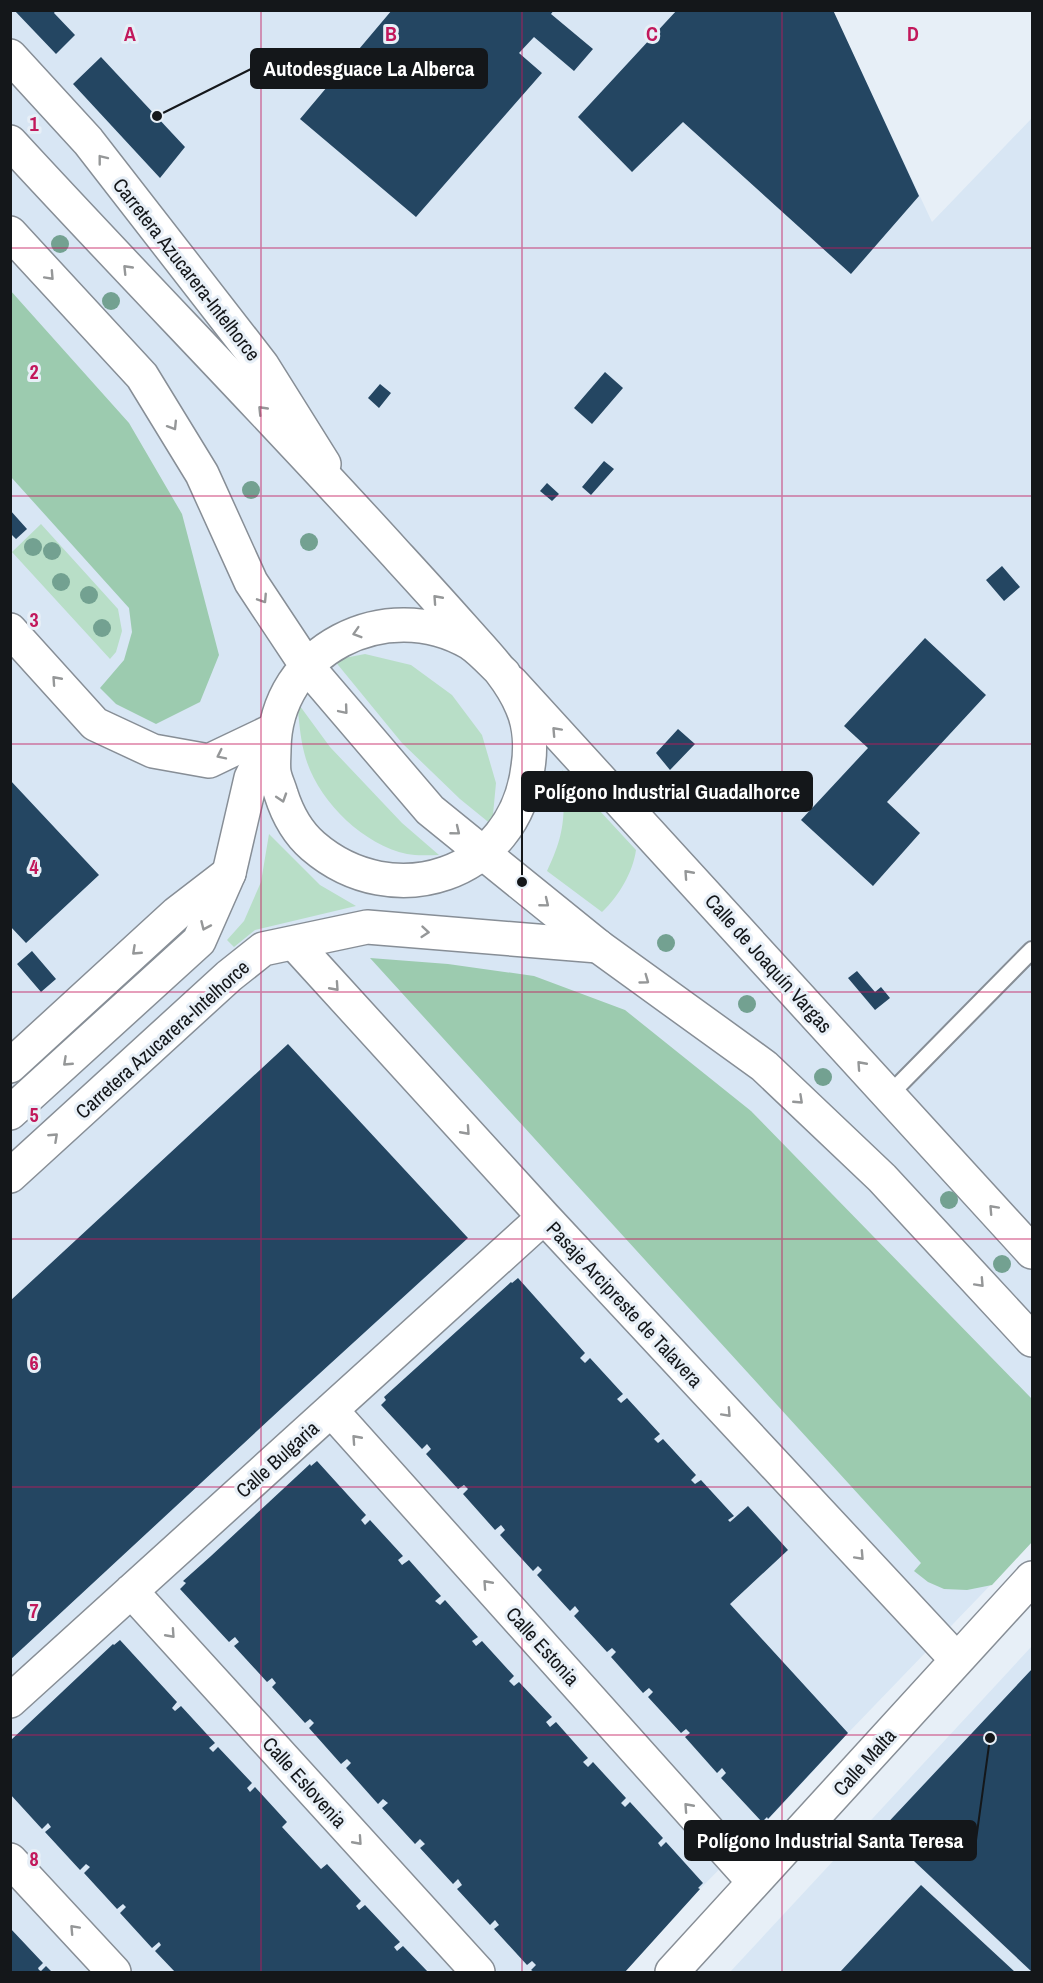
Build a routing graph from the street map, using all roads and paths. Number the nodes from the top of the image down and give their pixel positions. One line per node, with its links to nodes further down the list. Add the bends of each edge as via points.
1 (10, 56): 4 (street, Carretera Azucarera-Intelhorce, one-way to 1, via 262,365 88,141)
2 (10, 142): 4 (street, Carretera Azucarera-Intelhorce, one-way to 2)
3 (10, 233): 6 (street, one-way to 6, via 142,376 202,474 251,582)
4 (344, 496): 7 (street, Carretera Azucarera-Intelhorce, one-way to 4)
5 (10, 630): 8 (street, one-way to 5, via 210,761 153,751 95,724)
6 (306, 665): 7 (street, Carretera Azucarera-Intelhorce, one-way to 6, via 471,644 429,627 384,625 342,638); 8 (street, Carretera Azucarera-Intelhorce, via 286,695); 9 (street, one-way to 9, via 430,810)
7 (504, 674): 9 (street, Carretera Azucarera-Intelhorce, via 523,709 531,748 526,788 510,824); 17 (street, Calle de Joaquín Vargas, one-way to 7)
8 (274, 730): 10 (street, Carretera Azucarera-Intelhorce, via 251,778); 11 (street, Carretera Azucarera-Intelhorce, one-way to 11, via 274,771 286,810 310,844 344,868 383,880)
9 (483, 853): 11 (street, Carretera Azucarera-Intelhorce, via 455,871); 14 (street, one-way to 14)
10 (229, 873): 16 (street, one-way to 16, via 177,913); 18 (street, Carretera Azucarera-Intelhorce, one-way to 18, via 199,941)
11 (424, 880): 12 (street, Carretera Azucarera-Intelhorce)
12 (367, 927): 13 (street, Carretera Azucarera-Intelhorce); 14 (street, Carretera Azucarera-Intelhorce, one-way to 14)
13 (295, 944): 19 (street, Carretera Azucarera-Intelhorce, one-way to 13, via 229,976 264,950); 20 (street, Pasaje Arcipreste de Talavera, one-way to 20)
14 (598, 946): 22 (street, one-way to 22, via 764,1066 882,1178)
15 (1032, 950): 17 (lane)
16 (10, 1066)
17 (889, 1095): 21 (street, Calle de Joaquín Vargas, one-way to 17)
18 (10, 1113)
19 (10, 1176)
20 (544, 1217): 23 (street, Calle Bulgaria); 26 (street, Pasaje Arcipreste de Talavera, one-way to 26)
21 (1032, 1252)
22 (1032, 1340)
23 (331, 1410): 25 (street, Calle Bulgaria); 29 (street, Calle Estonia, one-way to 23)
24 (1032, 1578): 26 (street, Calle Malta)
25 (132, 1591): 27 (street, Calle Bulgaria); 31 (street, Calle Eslovenia, one-way to 31)
26 (957, 1660): 29 (street, Calle Malta)
27 (10, 1701)
28 (10, 1860): 30 (street, one-way to 28)
29 (754, 1882): 32 (street, Calle Malta)
30 (114, 1972)
31 (478, 1972)
32 (672, 1972)

